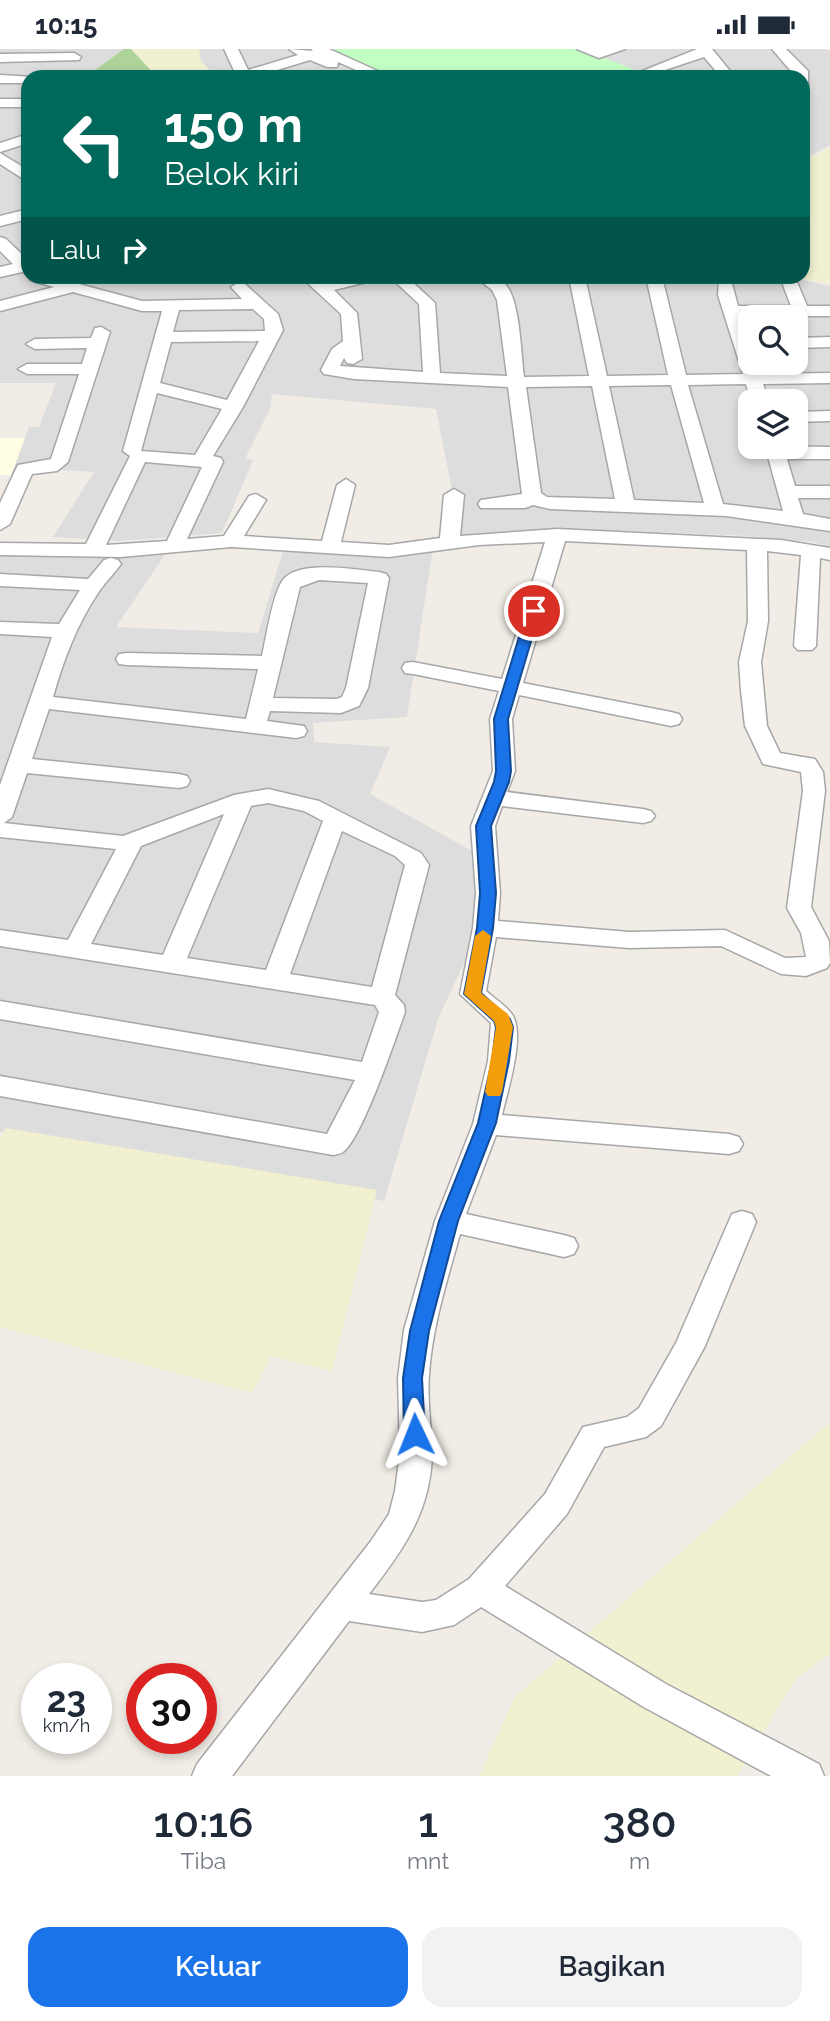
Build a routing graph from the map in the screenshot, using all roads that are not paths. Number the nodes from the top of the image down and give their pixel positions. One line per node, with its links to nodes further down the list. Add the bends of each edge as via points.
1 (231, 49): 10 (street)
2 (296, 49): 7 (street)
3 (584, 49): 4 (street, via 599,54)
4 (618, 49)
5 (779, 49): 16 (street)
6 (705, 50): 14 (street); 15 (street)
7 (315, 52): 11 (street); 12 (street); 13 (street)
8 (0, 58): 9 (street)
9 (74, 58)
10 (241, 70)
11 (264, 70)
12 (348, 70)
13 (365, 70)
14 (652, 70)
15 (722, 70)
16 (800, 70)
17 (0, 79): 18 (street)
18 (21, 79)
19 (21, 140): 20 (street)
20 (0, 148)
21 (0, 157): 22 (street)
22 (21, 172)
23 (21, 216): 24 (street)
24 (0, 221)
25 (0, 242): 26 (street)
26 (21, 262)
27 (21, 271): 28 (street)
28 (0, 272)
29 (56, 284): 40 (street)
30 (318, 284): 39 (street)
31 (340, 284): 39 (street)
32 (406, 284): 62 (street, via 427,303)
33 (492, 284): 66 (street, via 503,293)
34 (577, 284): 64 (street)
35 (655, 284): 65 (street)
36 (725, 284): 46 (street)
37 (791, 285): 43 (street)
38 (239, 287): 42 (street)
39 (323, 288): 62 (street, via 349,313 351,343 338,353 330,370)
40 (66, 289): 41 (street); 44 (street); 50 (street, via 26,312)
41 (129, 303): 45 (street); 52 (street, via 93,322)
42 (257, 304): 45 (street); 53 (street, via 272,318)
43 (799, 305)
44 (0, 306)
45 (172, 306): 54 (street)
46 (731, 311): 47 (street); 51 (street)
47 (738, 311)
48 (808, 311): 49 (street)
49 (830, 311)
50 (0, 313)
51 (738, 326)
52 (97, 334): 57 (street); 59 (street)
53 (270, 336): 54 (street); 69 (street, via 242,382)
54 (163, 337): 67 (street)
55 (830, 342): 56 (street)
56 (808, 343)
57 (35, 344)
58 (27, 369): 59 (street)
59 (89, 369): 87 (street, via 59,462 25,469)
60 (753, 375): 63 (street)
61 (830, 378): 63 (street)
62 (432, 379): 66 (street)
63 (754, 379): 65 (street); 68 (street)
64 (598, 380): 65 (street); 66 (street); 84 (street)
65 (678, 380): 85 (street)
66 (518, 382): 81 (street)
67 (149, 386): 69 (street); 72 (street)
68 (757, 389)
69 (234, 407): 75 (street)
70 (830, 416): 71 (street)
71 (808, 417)
72 (132, 451)
73 (808, 452): 74 (street)
74 (830, 453)
75 (204, 456)
76 (778, 459): 78 (street)
77 (346, 485): 93 (street)
78 (788, 492): 79 (street); 86 (street)
79 (830, 492)
80 (454, 495): 91 (street)
81 (533, 496): 83 (street, via 526,502); 84 (street, via 550,503)
82 (256, 500): 90 (street)
83 (488, 504)
84 (626, 506): 85 (street)
85 (715, 509): 86 (street)
86 (794, 517): 88 (street)
87 (0, 524)
88 (830, 525)
89 (557, 535): 91 (street); 92 (street); 107 (street)
90 (231, 541): 93 (street); 94 (street)
91 (449, 543): 93 (street, via 389,551)
92 (757, 545): 97 (street); 122 (street, via 758,621 750,662 756,726 771,759 807,764 812,772 814,791 799,908 819,953 818,962 806,967 781,965 725,938 629,940)
93 (330, 547)
94 (173, 548): 96 (street); 96 (street, via 214,462 139,456)
95 (0, 549): 96 (street)
96 (93, 551)
97 (821, 552): 103 (street)
98 (111, 564): 100 (street)
99 (0, 580): 100 (street)
100 (93, 585): 102 (street)
101 (0, 628): 102 (street)
102 (65, 631): 108 (street)
103 (805, 646)
104 (127, 659): 105 (street)
105 (270, 663): 109 (street); 109 (street, via 290,584 296,577 382,570 351,701 341,706)
106 (412, 668): 107 (street)
107 (510, 687): 110 (street); 115 (street, via 501,719 504,771)
108 (41, 702): 111 (street); 113 (street)
109 (262, 704): 111 (street)
110 (671, 719)
111 (256, 727): 112 (street)
112 (296, 731)
113 (19, 765): 114 (street); 118 (street)
114 (179, 781)
115 (495, 798): 117 (street); 122 (street, via 483,826 488,872)
116 (242, 800): 119 (street, via 268,796 311,806); 124 (street, via 132,841); 125 (street)
117 (643, 816)
118 (0, 817)
119 (335, 819): 126 (street); 127 (street, via 403,851 416,865)
120 (0, 830): 121 (street)
121 (118, 842)
122 (485, 928): 131 (street, via 473,994 505,1027)
123 (0, 938): 124 (street)
124 (75, 950): 125 (street)
125 (172, 964): 126 (street)
126 (274, 982): 127 (street)
127 (382, 997): 129 (street, via 392,1012)
128 (0, 1010): 129 (street)
129 (371, 1073): 130 (street, via 333,1145)
130 (0, 1086)
131 (487, 1123): 132 (street); 133 (street)
132 (729, 1144)
133 (449, 1221): 135 (street); 137 (street, via 415,1357 416,1453 404,1518)
134 (741, 1222): 136 (street, via 690,1346 650,1417 635,1428 594,1436 556,1504)
135 (564, 1246)
136 (481, 1590): 137 (street, via 442,1614 422,1617); 139 (street, via 654,1695)
137 (341, 1605): 138 (street)
138 (210, 1776)
139 (806, 1776)

